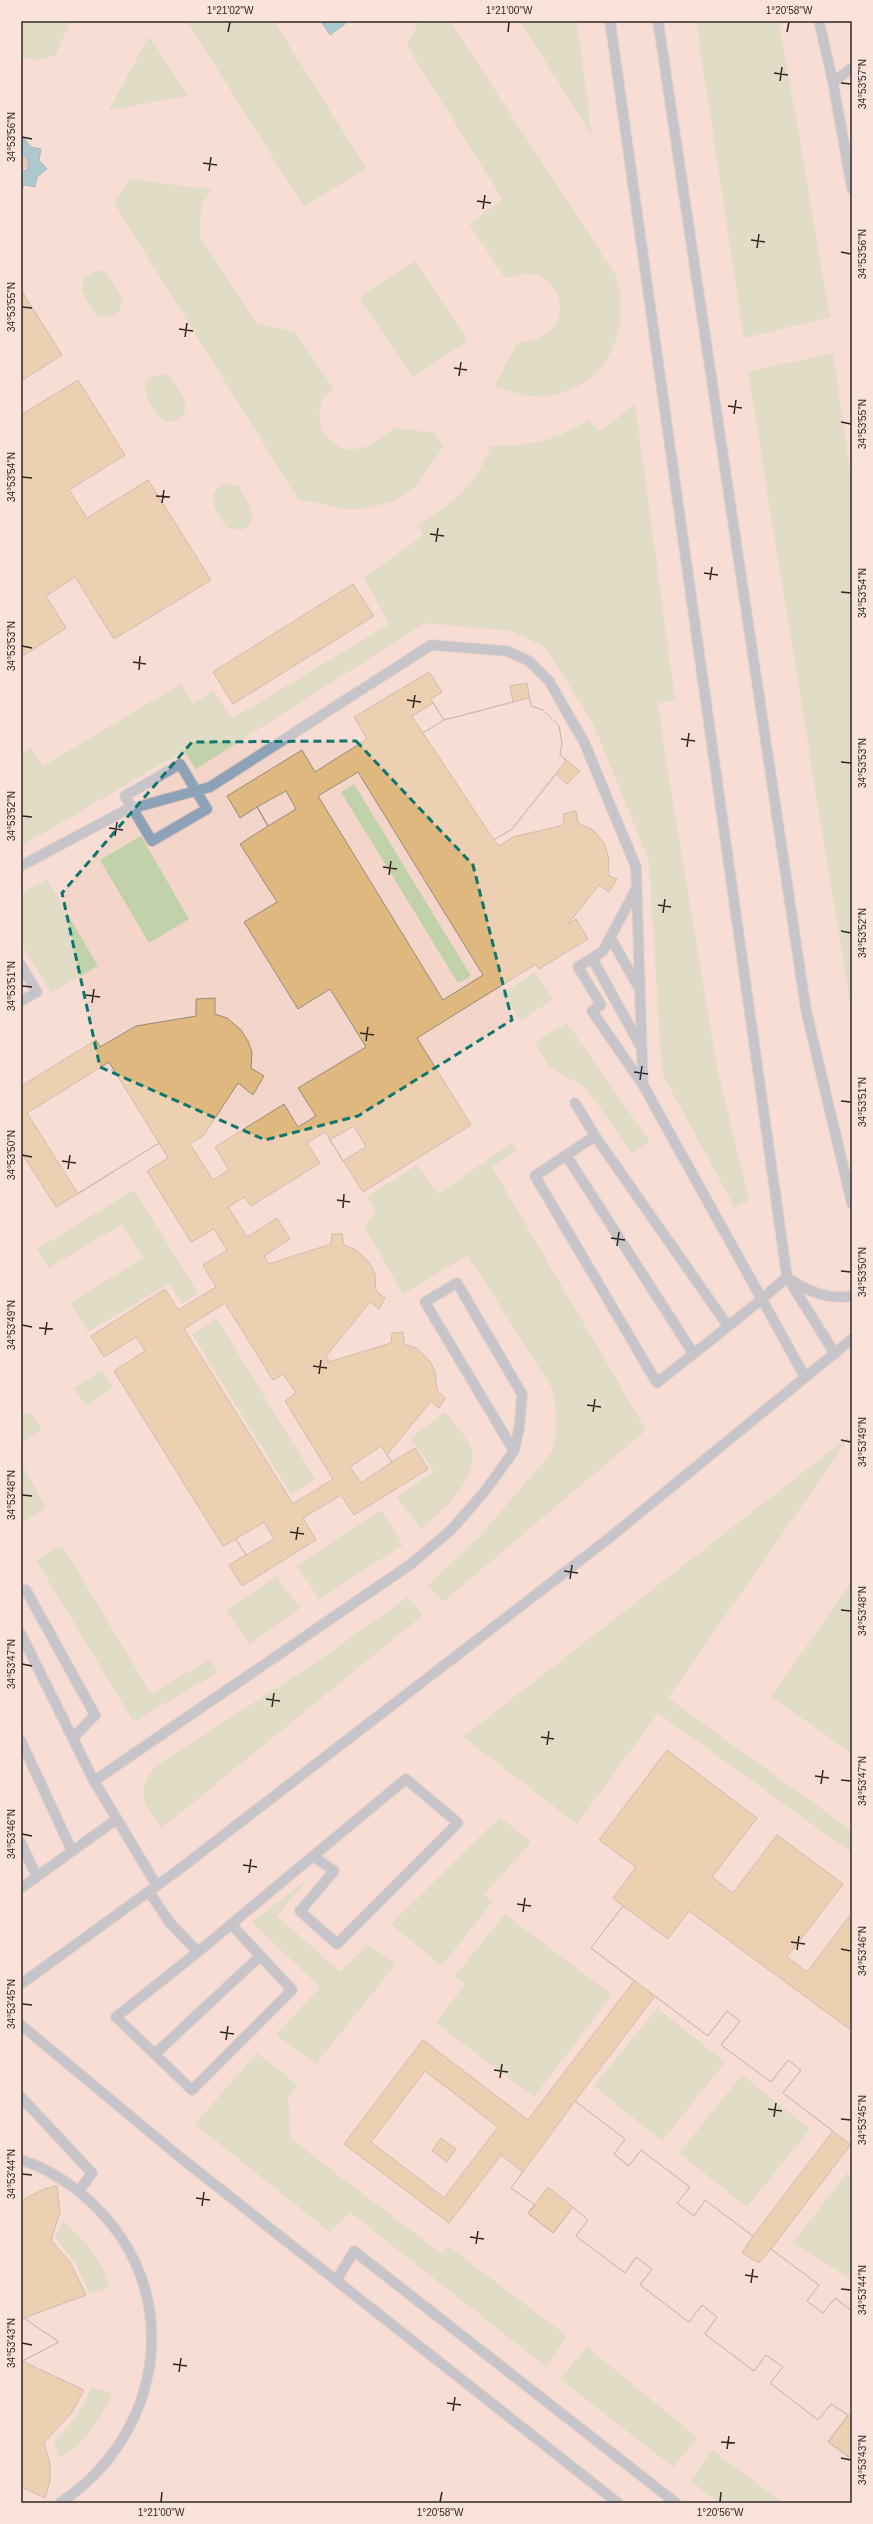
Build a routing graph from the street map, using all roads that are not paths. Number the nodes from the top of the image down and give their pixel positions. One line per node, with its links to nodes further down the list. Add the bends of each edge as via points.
1 (610, 21): 22 (street)
2 (658, 21): 21 (street, via 806,1010)
3 (819, 21): 5 (street)
4 (852, 68): 5 (street)
5 (833, 82): 6 (street)
6 (852, 188)
7 (196, 791): 8 (street); 8 (street, via 180,764 125,796); 8 (street, via 207,809 152,841); 10 (street, via 210,787 431,645 507,651 528,661 549,681 584,742 636,867)
8 (132, 808): 9 (street)
9 (21, 866)
10 (636, 889): 11 (street); 14 (street)
11 (610, 937): 12 (street, via 603,951); 14 (street)
12 (592, 958): 16 (street); 17 (street, via 578,967 601,1005 592,1011)
13 (22, 970): 15 (street, via 37,992)
14 (639, 988): 16 (street)
15 (21, 1000)
16 (642, 1049): 17 (street)
17 (643, 1085): 24 (street)
18 (575, 1102): 19 (street)
19 (595, 1136): 20 (street); 25 (street)
20 (566, 1155): 28 (street); 28 (street, via 535,1176 657,1383)
21 (852, 1204)
22 (787, 1276): 23 (street, via 814,1293 830,1297); 24 (street); 29 (street)
23 (852, 1296)
24 (762, 1299): 25 (street); 30 (street)
25 (728, 1326): 28 (street)
26 (852, 1339): 29 (street)
27 (852, 1348): 29 (street)
28 (694, 1353)
29 (835, 1354): 30 (street)
30 (805, 1378): 42 (street, via 608,1539)
31 (514, 1451): 31 (street, via 522,1394 457,1283 425,1302); 36 (street, via 485,1491 451,1530 411,1564)
32 (21, 1592): 34 (street, via 26,1590 95,1715)
33 (21, 1634): 34 (street)
34 (73, 1738): 36 (street)
35 (21, 1741): 39 (street)
36 (94, 1782): 37 (street)
37 (117, 1819): 39 (street); 42 (street)
38 (21, 1843): 41 (street)
39 (72, 1851): 41 (street)
40 (313, 1856): 40 (street, via 334,1871 300,1911 337,1944 458,1824 406,1779); 45 (street)
41 (37, 1877): 43 (street)
42 (157, 1886): 44 (street)
43 (21, 1888)
44 (149, 1892): 46 (street, via 170,1923); 48 (street)
45 (231, 1924): 46 (street); 47 (street)
46 (198, 1952): 50 (street, via 116,2017)
47 (260, 1956): 50 (street); 50 (street, via 292,1990 192,2090)
48 (21, 1984)
49 (21, 2025): 54 (street, via 181,2158)
50 (155, 2054)
51 (21, 2097): 53 (street, via 92,2173)
52 (21, 2160): 53 (street, via 53,2174)
53 (78, 2191): 55 (street, via 111,2224 135,2263 148,2307 151,2353 142,2398 123,2440 95,2476)
54 (336, 2281): 56 (street); 57 (street, via 354,2250)
55 (60, 2503)
56 (618, 2503)
57 (676, 2503)

